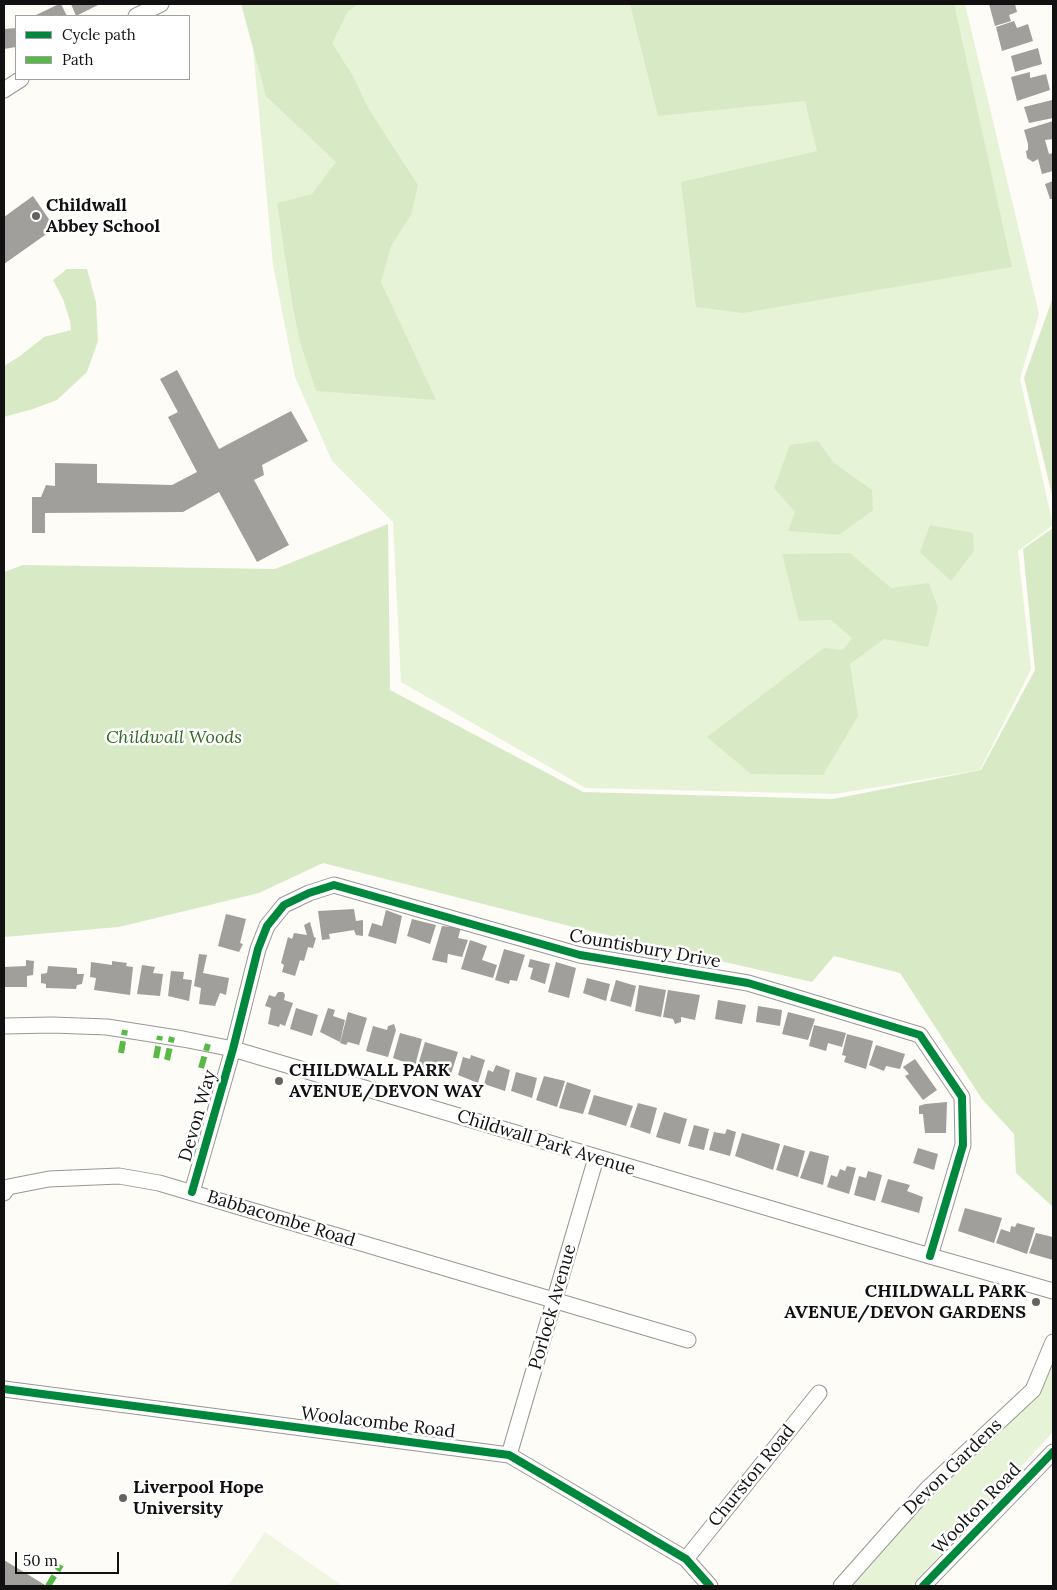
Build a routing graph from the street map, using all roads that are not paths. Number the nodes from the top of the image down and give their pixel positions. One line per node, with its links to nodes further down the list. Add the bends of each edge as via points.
1 (161, 4): 2 (street)
2 (138, 15)
3 (19, 80): 4 (street)
4 (4, 90)
5 (4, 1026): 6 (street, Childwall Park Avenue, via 107,1028)
6 (234, 1049): 7 (street, Childwall Park Avenue); 8 (street, Devon Way); 10 (street, Countisbury Drive, via 267,926 284,905 334,885 580,955 748,983 920,1034 962,1097 963,1145)
7 (596, 1158): 10 (street, Childwall Park Avenue); 12 (street, Porlock Avenue)
8 (192, 1192): 9 (street, Babbacombe Road, via 120,1176 49,1179 8,1187); 12 (street, Babbacombe Road)
9 (4, 1193)
10 (930, 1256): 11 (street, Childwall Park Avenue)
11 (1053, 1291)
12 (556, 1301): 13 (street, Babbacombe Road); 18 (street, Porlock Avenue)
13 (688, 1340)
14 (1053, 1342): 22 (street, Devon Gardens, via 1033,1390 927,1489)
15 (4, 1389): 18 (street, Woolacombe Road)
16 (819, 1393): 19 (street, Churston Road)
17 (1053, 1452): 20 (street, Woolton Road)
18 (510, 1456): 19 (street, Woolacombe Road)
19 (686, 1559): 21 (street, Woolacombe Road)
20 (930, 1584)
21 (710, 1586)
22 (841, 1586)

